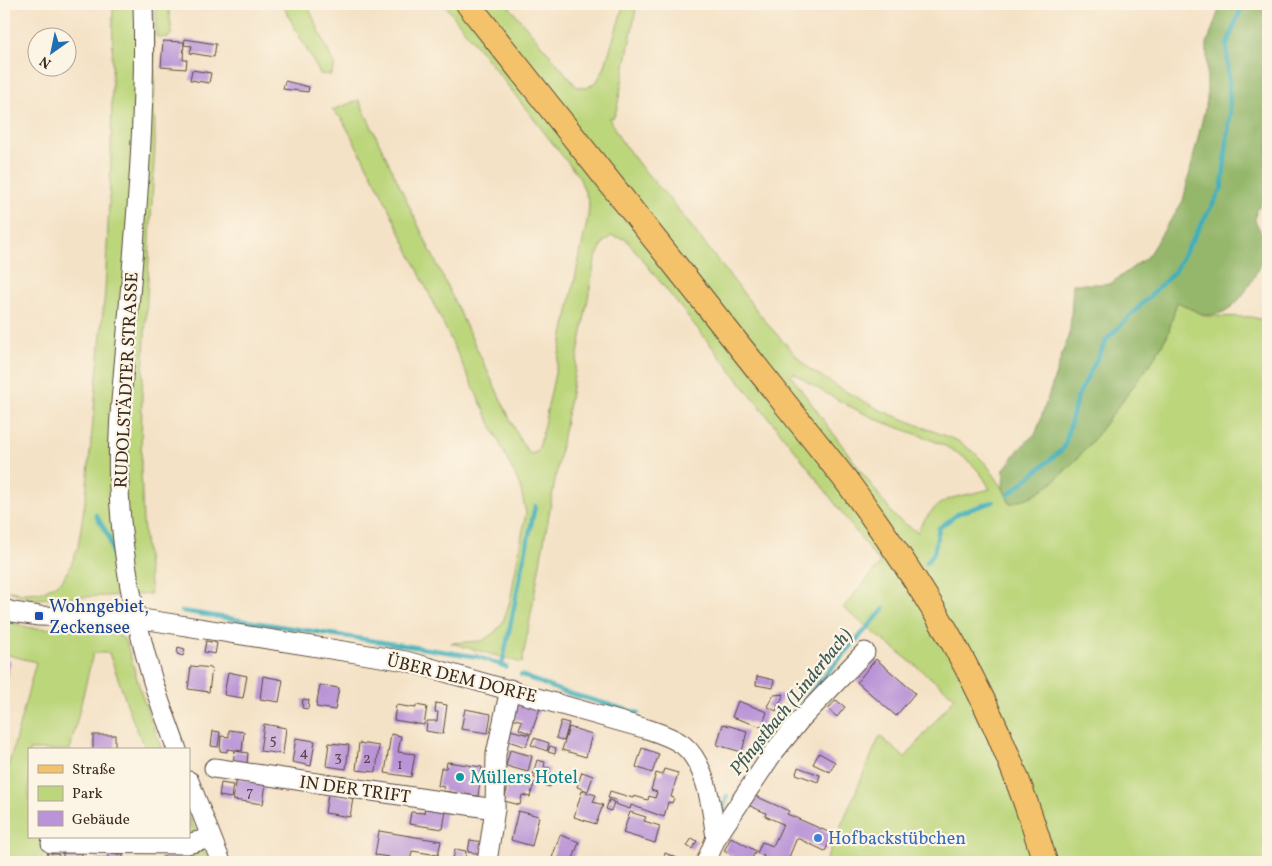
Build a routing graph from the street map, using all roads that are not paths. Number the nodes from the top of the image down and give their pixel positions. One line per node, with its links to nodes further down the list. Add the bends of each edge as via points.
1 (143, 4): 4 (street, RUDOLSTÄDTER STRASSE, via 141,139 118,461 124,540)
2 (468, 4): 17 (main road, via 877,522 931,605 979,692 1027,805)
3 (4, 609): 4 (street, ÜBER DEM DORFE, via 39,616)
4 (136, 618): 6 (street, ÜBER DEM DORFE, via 406,661); 7 (street, RUDOLSTÄDTER STRASSE)
5 (865, 652): 12 (street, via 773,753)
6 (510, 689): 10 (street, via 496,754); 12 (street, ÜBER DEM DORFE, via 647,729 682,745 701,770)
7 (176, 748)
8 (214, 768): 10 (street, IN DER TRIFT)
9 (190, 784): 11 (street)
10 (495, 809): 15 (street)
11 (211, 838): 13 (street, via 187,844); 14 (street)
12 (716, 838): 16 (street)
13 (51, 843)
14 (221, 862)
15 (488, 862)
16 (706, 862)
17 (1046, 862)

